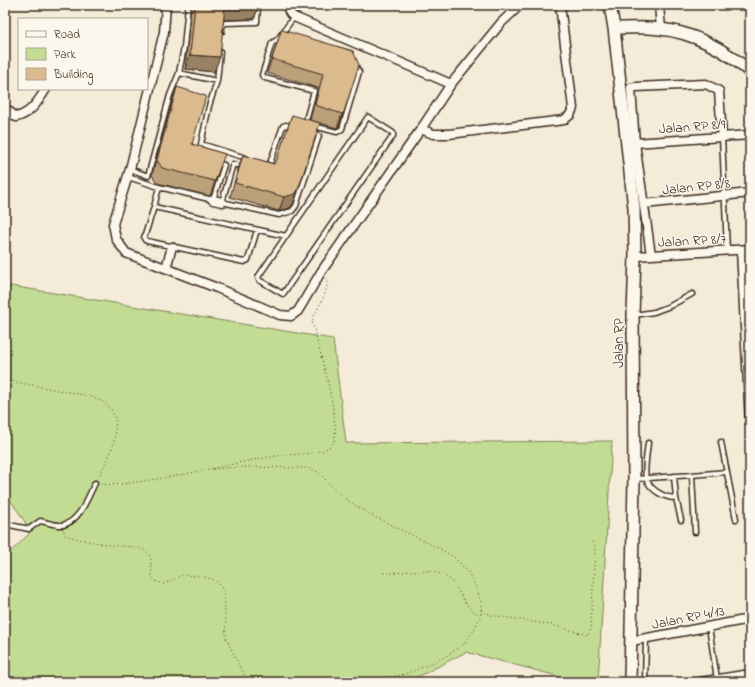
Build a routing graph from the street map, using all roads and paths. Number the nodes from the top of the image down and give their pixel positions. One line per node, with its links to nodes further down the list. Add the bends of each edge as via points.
1 (166, 5): 39 (street, via 164,32)
2 (188, 5): 18 (lane, via 184,47)
3 (258, 5): 12 (lane, via 257,22 225,23)
4 (288, 5): 9 (street, via 290,14)
5 (520, 5): 20 (street, via 501,23)
6 (560, 5): 28 (street, via 573,108 570,115 564,120 449,134 433,134)
7 (610, 5): 10 (street, Jalan RP)
8 (659, 5): 11 (street)
9 (294, 17): 13 (lane); 20 (street)
10 (614, 28): 11 (street); 54 (street, Jalan RP, via 634,208)
11 (661, 29): 17 (street, via 698,38 737,60)
12 (222, 35)
13 (277, 40): 14 (lane); 16 (lane, via 272,43 262,75 314,91 306,120 309,124 337,132 342,129 358,72 356,66)
14 (284, 42)
15 (220, 50): 19 (lane)
16 (351, 63)
17 (750, 72)
18 (178, 73): 19 (lane); 22 (lane)
19 (217, 81): 25 (lane)
20 (451, 84): 28 (street)
21 (45, 90): 26 (street, via 38,103 24,115 16,117)
22 (170, 95): 23 (lane); 39 (lane, via 148,176)
23 (177, 96)
24 (203, 104): 25 (lane)
25 (209, 106): 33 (lane)
26 (5, 108)
27 (299, 128): 37 (lane, via 283,126 270,168)
28 (421, 129): 56 (street)
29 (305, 130): 44 (lane, via 319,136 296,206 292,211 279,215)
30 (750, 135): 31 (street, Jalan RP 8/9)
31 (722, 137): 32 (street, Jalan RP 8/9); 32 (street, via 719,91 706,84 635,87 631,88); 42 (lane)
32 (635, 143): 45 (street)
33 (201, 144): 34 (lane); 35 (lane)
34 (199, 150)
35 (248, 159)
36 (210, 161): 43 (lane, via 224,164)
37 (261, 163)
38 (247, 168): 44 (lane, via 233,164)
39 (129, 173): 40 (lane); 55 (street, via 113,224 116,239 126,253)
40 (159, 188): 43 (lane); 46 (lane)
41 (750, 193): 42 (street, Jalan RP 8/8)
42 (724, 196): 45 (street, Jalan RP 8/8); 51 (lane)
43 (213, 200): 44 (street)
44 (222, 202)
45 (644, 204): 53 (street)
46 (154, 207): 47 (lane); 49 (lane, via 144,238)
47 (257, 230): 48 (lane); 49 (lane, via 246,262)
48 (286, 236): 48 (lane, via 368,117 393,133 284,294 258,277)
49 (172, 247): 55 (street)
50 (750, 249): 52 (street, Jalan RP 8/7)
51 (727, 250): 52 (street, Jalan RP 8/7); 53 (street, Jalan RP 8/7)
52 (741, 250): 58 (street)
53 (651, 255): 54 (street, Jalan RP 8/7)
54 (635, 256): 59 (street, Jalan RP)
55 (166, 268): 56 (street, via 280,315 291,316 298,311)
56 (321, 272): 66 (path, via 327,278 328,286 312,321 330,393 335,425 334,442 320,452 235,463)
57 (692, 294): 59 (lane, via 654,312)
58 (747, 306): 60 (street)
59 (633, 315): 71 (street, Jalan RP)
60 (748, 361): 62 (street)
61 (5, 380): 72 (path, via 89,396 112,409 116,419 114,442)
62 (750, 415): 63 (street)
63 (750, 423)
64 (721, 442): 67 (lane)
65 (648, 443): 70 (lane)
66 (208, 470): 72 (path, via 110,485); 81 (path, via 253,467 308,468 318,472 344,498 369,514 454,557 468,572 476,587)
67 (726, 472): 68 (lane); 74 (lane)
68 (692, 475): 69 (lane); 78 (lane)
69 (674, 476): 70 (lane); 73 (lane)
70 (646, 478): 71 (lane); 73 (lane, via 653,489 668,498)
71 (634, 479): 86 (street, Jalan RP)
72 (95, 483): 77 (lane, via 82,508 73,519)
73 (676, 498): 75 (lane)
74 (736, 519)
75 (681, 520)
76 (5, 524): 77 (lane, via 29,529 40,521)
77 (62, 525): 90 (path, via 64,535 73,538 139,548 148,552 151,557 152,577 157,582 164,584 182,575 202,576 215,580 224,592 226,638)
78 (695, 532)
79 (592, 541): 81 (path, via 595,547 591,628 588,634 491,615)
80 (383, 573): 82 (path, via 395,574 422,569 440,573 450,578 457,586 472,612)
81 (481, 610): 82 (path)
82 (481, 615): 87 (path, via 464,644 428,665)
83 (750, 619): 84 (street, Jalan RP 4/13)
84 (709, 627): 85 (street, Jalan RP 4/13); 89 (lane)
85 (646, 639): 86 (street, Jalan RP 4/13); 94 (lane)
86 (631, 641): 93 (street, Jalan RP)
87 (401, 674): 91 (path); 92 (path)
88 (750, 674): 89 (street)
89 (718, 679): 95 (street)
90 (248, 682)
91 (367, 682)
92 (400, 682)
93 (630, 682)
94 (645, 682)
95 (702, 682)

